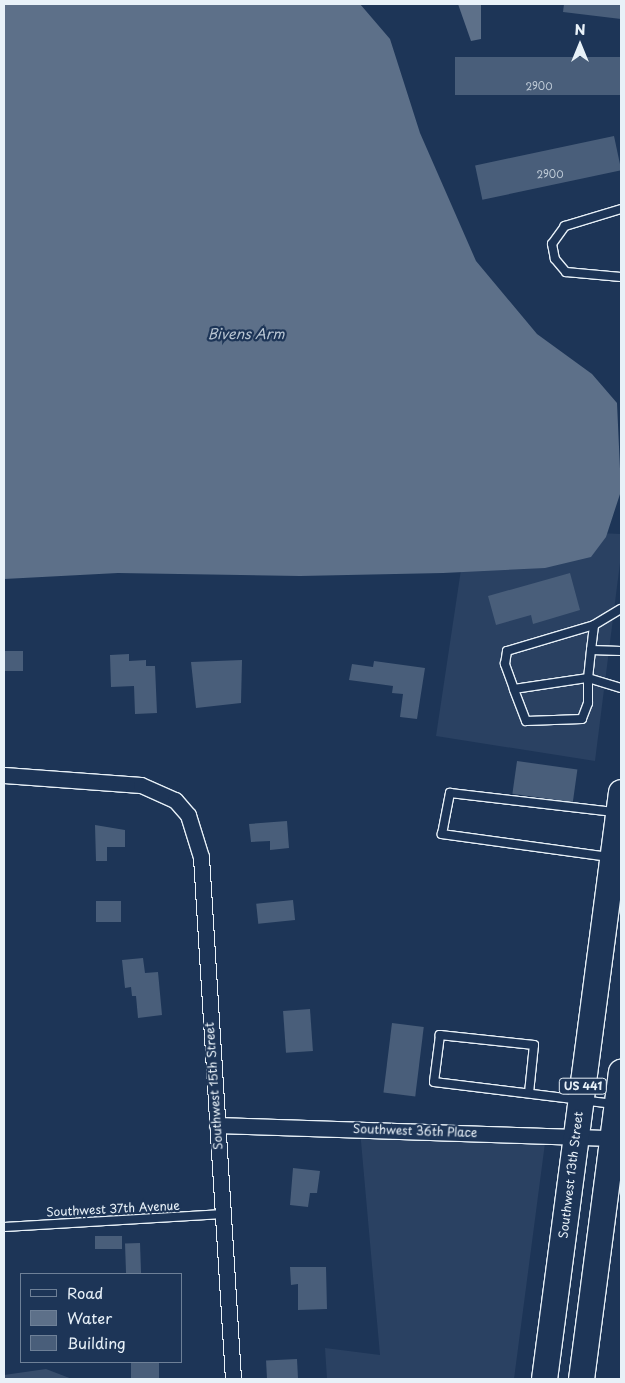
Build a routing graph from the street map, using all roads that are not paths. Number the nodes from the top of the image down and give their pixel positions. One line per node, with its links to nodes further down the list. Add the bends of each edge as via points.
1 (621, 210): 2 (lane, via 565,226 552,244 555,259 566,272)
2 (621, 277)
3 (621, 609): 4 (lane)
4 (594, 625): 5 (lane); 9 (lane, via 507,650 505,664)
5 (591, 650): 6 (lane); 7 (lane)
6 (621, 651)
7 (588, 678): 8 (lane); 9 (lane); 9 (lane, via 588,703 582,719 526,721)
8 (621, 688)
9 (514, 689)
10 (4, 775): 17 (street, Southwest 15th Street, via 141,785 175,800 188,815 200,857)
11 (620, 802): 12 (main road, Southwest 13th Street / US 441); 12 (lane, via 450,793 442,834)
12 (613, 857): 15 (main road, Southwest 13th Street / US 441)
13 (621, 1072): 16 (main road, US 441)
14 (529, 1093): 14 (lane, via 434,1082 440,1035 534,1045); 15 (lane)
15 (581, 1099): 16 (lane); 18 (main road, Southwest 13th Street / US 441)
16 (616, 1122): 18 (street, Southwest 36th Place); 23 (main road, US 441)
17 (217, 1125): 18 (street, Southwest 36th Place); 19 (street, Southwest 15th Street)
18 (576, 1135): 21 (main road, Southwest 13th Street / US 441)
19 (224, 1214): 20 (lane, Southwest 37th Avenue); 22 (street, Southwest 15th Street)
20 (4, 1227)
21 (544, 1376): 23 (main road)
22 (233, 1379)
23 (581, 1379)

